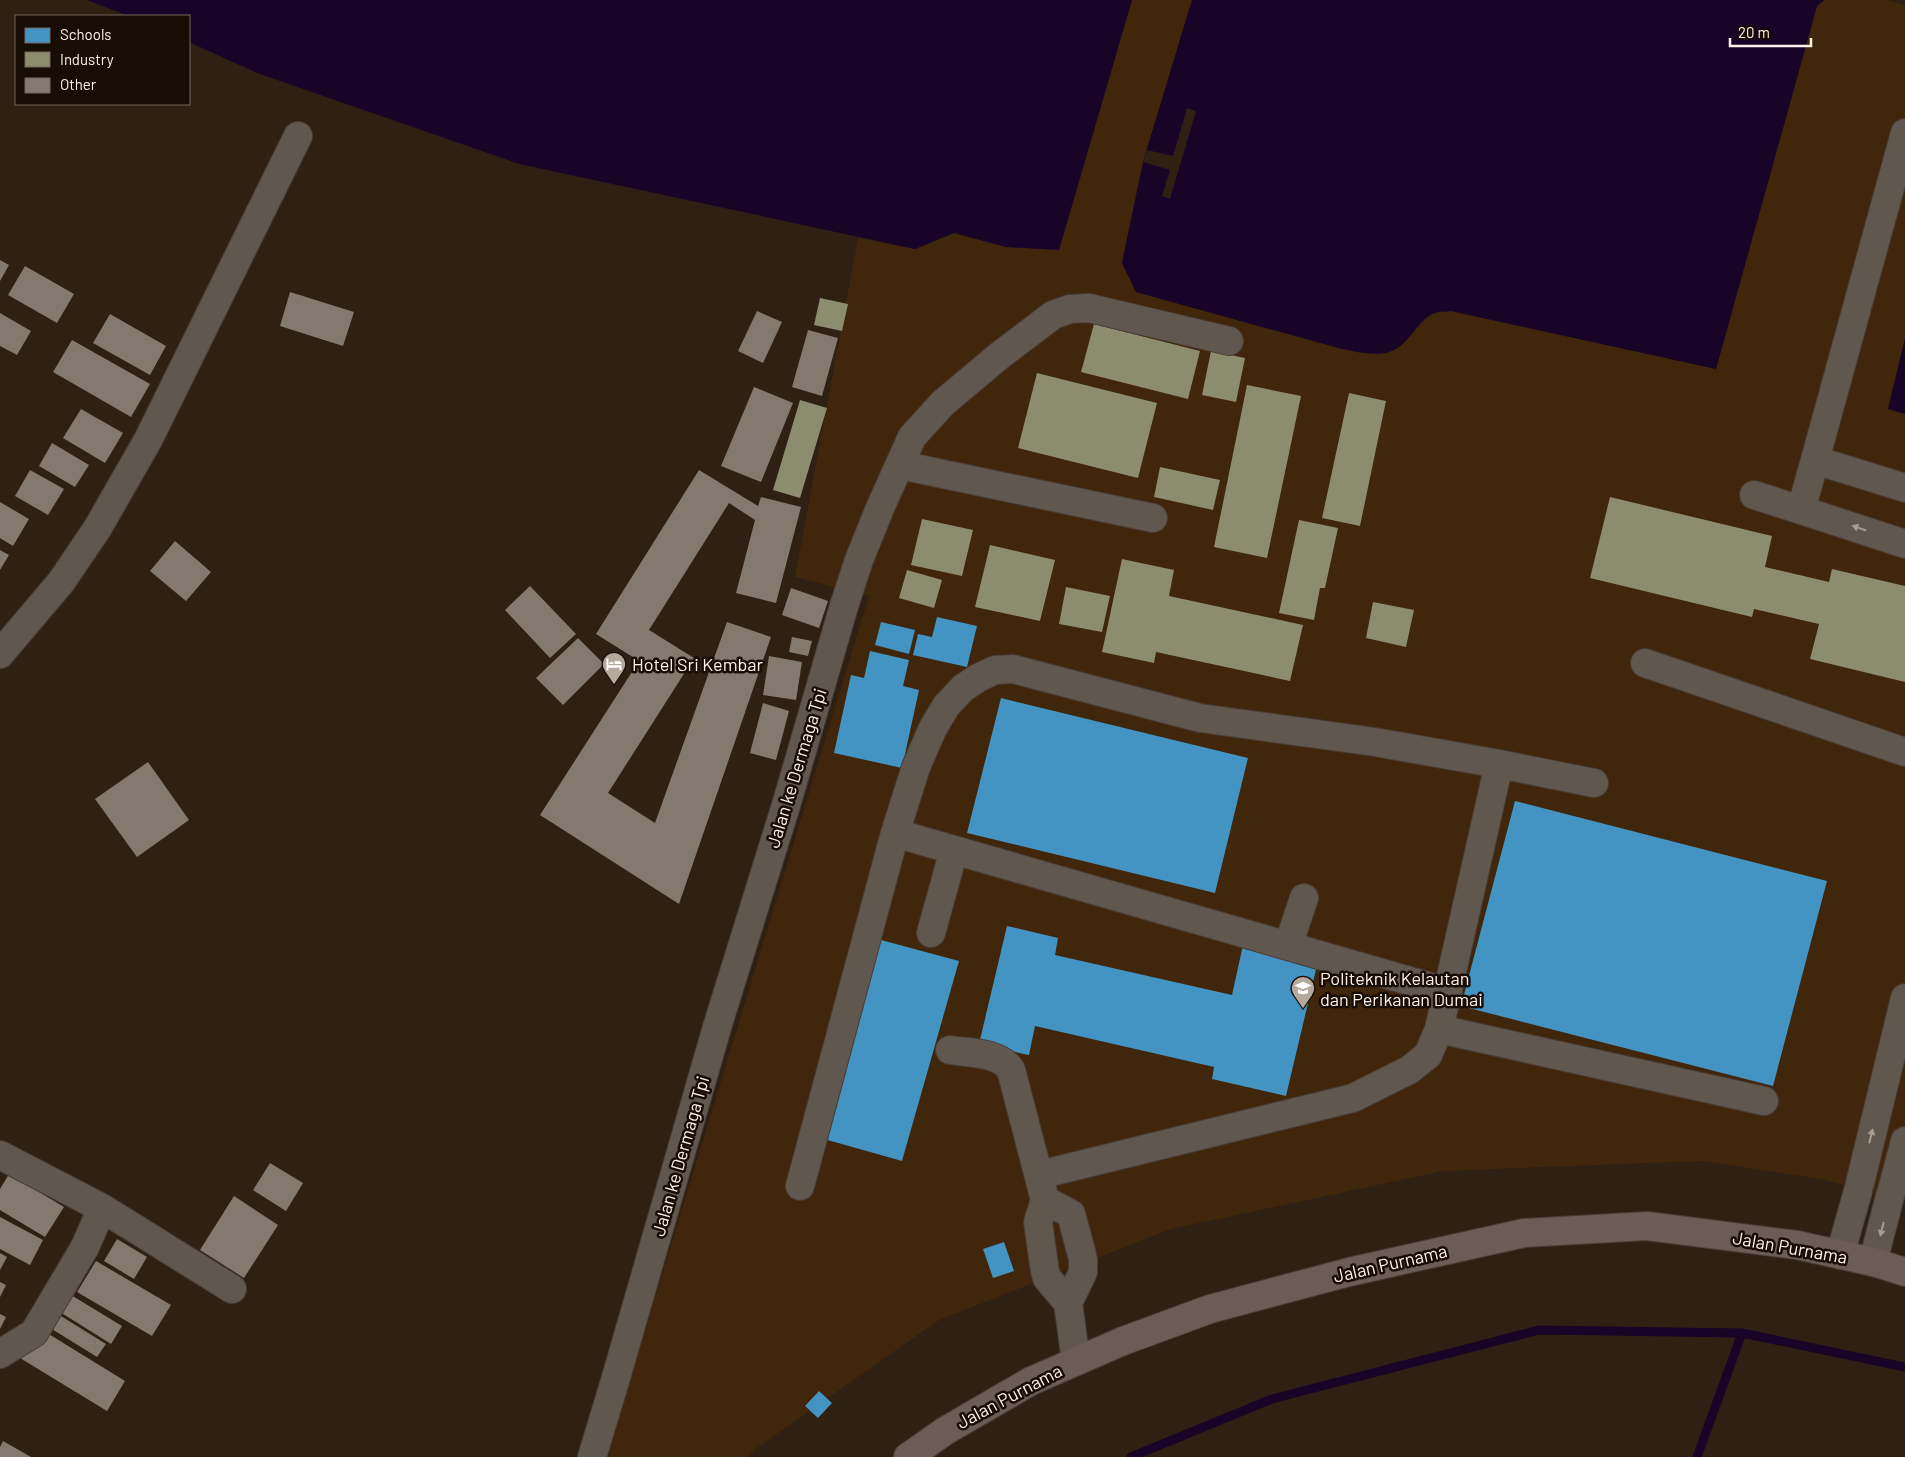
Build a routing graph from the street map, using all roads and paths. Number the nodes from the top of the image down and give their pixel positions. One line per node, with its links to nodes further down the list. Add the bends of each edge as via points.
1 (1905, 133): 4 (street)
2 (298, 136): 11 (street, via 148,440 97,529 61,582)
3 (1229, 341): 5 (street, Jalan ke Dermaga Tpi, via 1089,308 1070,309 1053,315 943,403 912,437)
4 (1815, 460): 6 (street); 8 (street)
5 (900, 464): 9 (street); 38 (street, Jalan ke Dermaga Tpi, via 859,560 844,606)
6 (1905, 488)
7 (1754, 496): 8 (street)
8 (1801, 510): 10 (street, one-way to 8)
9 (1153, 518)
10 (1905, 544)
11 (0, 654)
12 (1645, 663): 13 (street)
13 (1905, 752)
14 (1499, 764): 15 (street); 16 (street, via 1375,742 1200,718 1013,669 995,670 964,688 946,706 916,767); 21 (street)
15 (1594, 783)
16 (895, 833): 17 (street); 28 (street)
17 (954, 850): 19 (street); 20 (street)
18 (1304, 898): 20 (street)
19 (932, 933)
20 (1288, 946): 21 (street)
21 (1448, 992): 23 (street)
22 (1905, 998): 31 (street, one-way to 22)
23 (1439, 1029): 25 (street); 29 (street, via 1428,1054 1409,1070 1353,1098)
24 (950, 1050): 29 (street, via 998,1058 1012,1070)
25 (1764, 1101)
26 (1905, 1141): 32 (street, one-way to 32)
27 (0, 1155): 30 (street)
28 (800, 1186)
29 (1042, 1188): 35 (street, via 1038,1222 1046,1278); 35 (street, via 1071,1214 1083,1258 1083,1272)
30 (102, 1208): 34 (street); 36 (street, via 84,1247 34,1333)
31 (1840, 1254): 32 (main road, Jalan Purnama); 37 (main road, Jalan Purnama, via 1797,1245 1647,1226 1524,1233 1349,1272 1210,1309)
32 (1873, 1262): 33 (main road, Jalan Purnama)
33 (1905, 1272)
34 (232, 1289)
35 (1068, 1303): 37 (street)
36 (0, 1354)
37 (1076, 1361): 39 (main road, Jalan Purnama, via 1031,1381 945,1431)
38 (592, 1457)
39 (908, 1457)

